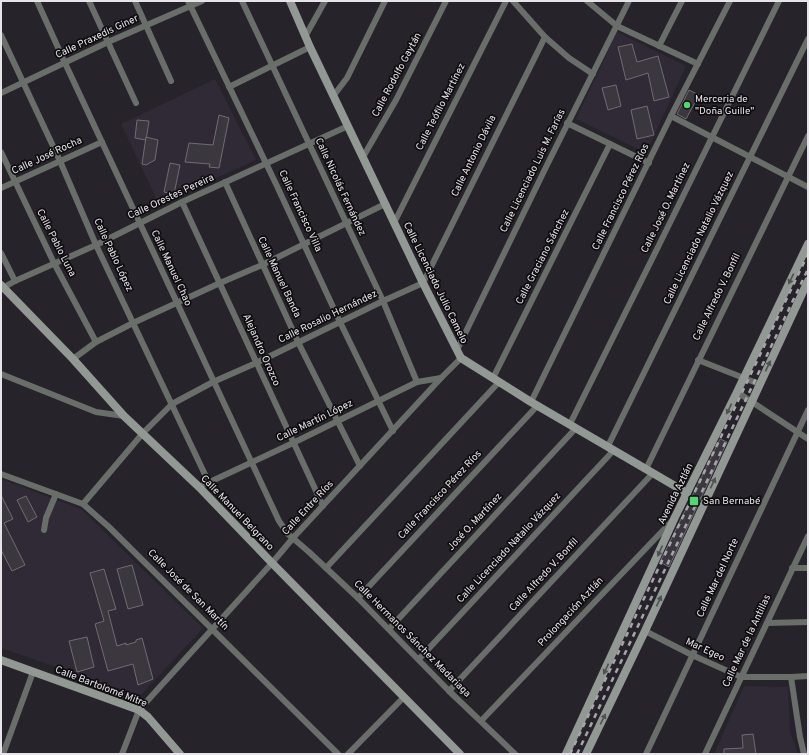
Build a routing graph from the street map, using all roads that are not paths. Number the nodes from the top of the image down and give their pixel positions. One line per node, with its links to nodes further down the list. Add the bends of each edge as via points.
1 (37, 1): 27 (street, Calle Manuel Chao)
2 (89, 1): 24 (street)
3 (135, 1): 18 (street)
4 (202, 1): 17 (street, Calle Praxedis Giner)
5 (242, 1): 29 (street, Calle Nicolás Fernández)
6 (290, 1): 21 (street, Calle Licenciado Julio Camelo)
7 (325, 1): 21 (street)
8 (385, 1): 35 (street, via 347,78)
9 (446, 1): 46 (street, Calle Rodolfo Gaytán, via 396,100)
10 (506, 1): 60 (street, Calle Teófilo Martínez)
11 (513, 1): 22 (street)
12 (587, 1): 19 (street)
13 (629, 1): 19 (street, Calle Licenciado Luis M. Farías)
14 (682, 1): 25 (street)
15 (730, 1): 28 (street, Calle Francisco Pérez Ríos)
16 (779, 1): 41 (street, Calle José O. Martínez)
17 (189, 4): 18 (street, Calle Praxedis Giner); 33 (street, Calle Francisco Villa)
18 (146, 26): 24 (street, Calle Praxedis Giner); 31 (street)
19 (617, 26): 25 (street); 30 (street, Calle Licenciado Luis M. Farías)
20 (1, 35): 32 (street, Calle Pablo López)
21 (306, 36): 26 (street, Calle Licenciado Julio Camelo)
22 (544, 37): 30 (street); 70 (street, Calle Antonio Dávila)
23 (808, 39): 47 (street, Calle Licenciado Natalio Vázquez)
24 (108, 42): 27 (street, Calle Praxedis Giner); 36 (street)
25 (659, 46): 28 (street)
26 (310, 47): 29 (street); 35 (street, Calle Licenciado Julio Camelo)
27 (64, 63): 32 (street, Calle Praxedis Giner); 42 (street, Calle Manuel Chao)
28 (698, 64): 37 (street, Calle Francisco Pérez Ríos)
29 (272, 65): 33 (street); 43 (street, Calle Nicolás Fernández)
30 (592, 74): 38 (street, Calle Licenciado Luis M. Farías)
31 (171, 81)
32 (23, 83): 34 (street, Calle Praxedis Giner); 48 (street, Calle Pablo López)
33 (229, 87): 50 (street, Calle Francisco Villa)
34 (1, 93)
35 (334, 95): 39 (street, Calle Licenciado Julio Camelo)
36 (136, 103)
37 (671, 116): 41 (street); 49 (street, Calle Francisco Pérez Ríos)
38 (567, 123): 44 (street); 78 (street, Calle Licenciado Luis M. Farías)
39 (348, 126): 43 (street, Calle Orestes Pereira); 46 (street, Calle Licenciado Julio Camelo)
40 (808, 136): 51 (street, Calle Alfredo V. Bonfil)
41 (712, 137): 47 (street); 97 (street, Calle José O. Martínez)
42 (102, 142): 48 (street, Calle José Rocha); 58 (street, Calle Manuel Chao)
43 (310, 144): 50 (street, Calle Orestes Pereira); 59 (street, Calle Nicolás Fernández)
44 (610, 144): 49 (street); 85 (street, Calle Graciano Sánchez)
45 (1, 152): 52 (street, Calle Pablo Luna)
46 (363, 157): 57 (street, Calle Licenciado Julio Camelo)
47 (750, 157): 51 (street); 103 (street, Calle Licenciado Natalio Vázquez)
48 (60, 161): 52 (street, Calle José Rocha); 63 (street, Calle Pablo López)
49 (649, 163): 92 (street, Calle Francisco Pérez Ríos)
50 (266, 164): 53 (street, Calle Orestes Pereira); 61 (street, Calle Francisco Villa)
51 (787, 176): 54 (street); 80 (street, Calle Alfredo V. Bonfil)
52 (15, 182): 55 (street, Calle José Rocha); 65 (street, Calle Pablo Luna)
53 (225, 182): 56 (street, Calle Orestes Pereira); 66 (street, Calle Manuel Banda)
54 (808, 187)
55 (1, 188)
56 (182, 202): 58 (street, Calle Orestes Pereira); 69 (street, Alejandro Orozco)
57 (385, 204): 59 (street); 60 (street, Calle Licenciado Julio Camelo)
58 (139, 223): 63 (street, Calle Orestes Pereira); 73 (street, Calle Manuel Chao)
59 (346, 223): 61 (street); 72 (street, Calle Nicolás Fernández)
60 (394, 223): 70 (street, Calle Licenciado Julio Camelo)
61 (305, 244): 66 (street); 74 (street, Calle Francisco Villa)
62 (808, 244): 84 (street, Avenida Aztlán, one-way to 84)
63 (96, 245): 65 (street, Calle Orestes Pereira); 75 (street, Calle Pablo López)
64 (1, 254): 67 (street)
65 (54, 263): 67 (street, Calle Orestes Pereira); 76 (street, Calle Pablo Luna)
66 (262, 265): 69 (street); 77 (street, Calle Manuel Banda)
67 (15, 281): 71 (street, Calle Orestes Pereira)
68 (808, 281): 88 (street, one-way to 68)
69 (220, 283): 73 (street); 81 (street, Alejandro Orozco)
70 (423, 283): 72 (street, Calle Rosalio Hernández); 78 (street, Calle Licenciado Julio Camelo)
71 (2, 287): 79 (street, Calle Manuel Belgrano)
72 (382, 301): 74 (street, Calle Rosalio Hernández); 87 (street, Calle Nicolás Fernández)
73 (177, 303): 75 (street); 86 (street, Calle Manuel Chao)
74 (340, 322): 77 (street, Calle Rosalio Hernández); 91 (street, Calle Francisco Villa)
75 (133, 323): 76 (street); 93 (street, Calle Pablo López)
76 (96, 342): 79 (street)
77 (298, 342): 81 (street, Calle Rosalio Hernández); 96 (street, Calle Manuel Banda)
78 (459, 354): 83 (street, Calle Entre Ríos); 85 (street, Calle Licenciado Julio Camelo)
79 (73, 359): 95 (street, Calle Manuel Belgrano)
80 (698, 360): 84 (street); 106 (street, Calle Alfredo V. Bonfil)
81 (256, 363): 86 (street, Calle Rosalio Hernández); 102 (street, Alejandro Orozco)
82 (1, 374): 95 (street, via 96,412)
83 (441, 378): 87 (street, Calle Martín López); 98 (street, Calle Entre Ríos)
84 (744, 378): 88 (street); 89 (street, Avenida Aztlán)
85 (496, 380): 92 (street, Calle Licenciado Julio Camelo); 119 (street, Calle Graciano Sánchez)
86 (213, 382): 93 (street, Calle Rosalio Hernández); 104 (street, Calle Manuel Chao)
87 (417, 382): 91 (street, Calle Martín López)
88 (760, 384): 90 (street)
89 (737, 392): 90 (street); 110 (street, Avenida Aztlán, one-way to 110)
90 (752, 401): 99 (street); 127 (street, one-way to 90)
91 (378, 402): 96 (street, Calle Martín López); 98 (street, Calle Francisco Villa)
92 (534, 403): 97 (street, Calle Licenciado Julio Camelo); 122 (street, Calle Francisco Pérez Ríos)
93 (172, 404): 100 (street, Calle Rosalio Hernández); 108 (street, Calle Pablo López)
94 (808, 410): 99 (street, Calle Mar del Norte)
95 (124, 416): 100 (street, Calle Manuel Belgrano)
96 (338, 421): 102 (street, Calle Martín López); 105 (street, Calle Manuel Banda)
97 (573, 426): 103 (street, Calle Licenciado Julio Camelo); 126 (street, José O. Martínez)
98 (393, 431): 105 (street, Calle Entre Ríos)
99 (798, 432): 101 (street); 128 (street, Calle Mar del Norte)
100 (143, 433): 109 (street, Calle Manuel Belgrano); 112 (street, Calle Rosalio Hernández)
101 (808, 439)
102 (293, 443): 104 (street, Calle Martín López); 113 (street, Alejandro Orozco)
103 (611, 448): 106 (street, Calle Licenciado Julio Camelo); 129 (street, Calle Licenciado Natalio Vázquez)
104 (252, 462): 108 (street, Calle Martín López); 117 (street, Calle Manuel Chao, via 279,520)
105 (360, 466): 113 (street, Calle Entre Ríos)
106 (650, 471): 110 (street, Calle Licenciado Julio Camelo); 135 (street, Calle Alfredo V. Bonfil)
107 (1, 474): 111 (street, Calle José de San Martín)
108 (209, 483): 109 (street, Calle Martín López)
109 (199, 487): 118 (street, Calle Manuel Belgrano)
110 (687, 493): 114 (street, Avenida Aztlán)
111 (56, 494): 112 (street, Calle José de San Martín); 115 (street)
112 (83, 504): 125 (street, Calle José de San Martín)
113 (323, 506): 117 (street, Calle Entre Ríos)
114 (675, 517): 138 (street, Prolongación Aztlán); 146 (street, Avenida Aztlán, one-way to 146)
115 (44, 530)
116 (808, 536): 120 (street, Calle Mar de la Antillas)
117 (293, 538): 118 (street, Calle Entre Ríos); 119 (street, Calle Hermanos Sánchez Madariaga)
118 (272, 563): 125 (street, Calle Entre Ríos); 136 (street, Calle Manuel Belgrano)
119 (326, 568): 122 (street, Calle Hermanos Sánchez Madariaga)
120 (792, 568): 121 (street); 124 (street, Calle Mar de la Antillas)
121 (808, 568)
122 (358, 598): 126 (street, Calle Hermanos Sánchez Madariaga)
123 (808, 622): 124 (street)
124 (767, 623): 133 (street, Calle Mar de la Antillas)
125 (212, 628): 137 (street, Calle Entre Ríos); 142 (street, Calle José de San Martín)
126 (388, 629): 129 (street, Calle Hermanos Sánchez Madariaga)
127 (645, 631): 128 (street, Mar Egeo); 147 (street, one-way to 127)
128 (692, 655): 133 (street, Mar Egeo); 148 (street, Calle Mar del Norte)
129 (419, 659): 135 (street, Calle Hermanos Sánchez Madariaga)
130 (1, 660): 131 (street, Calle Bartolomé Mitre)
131 (33, 672): 137 (street, Calle Bartolomé Mitre); 139 (street)
132 (808, 676): 134 (street, Mar Egeo)
133 (741, 677): 134 (street, Mar Egeo); 149 (street, Calle Mar de la Antillas)
134 (791, 677): 150 (street)
135 (449, 691): 138 (street, Calle Hermanos Sánchez Madariaga)
136 (404, 697): 143 (street); 144 (street, Calle Manuel Belgrano)
137 (139, 710): 140 (street, Calle Entre Ríos); 141 (street, Calle Bartolomé Mitre)
138 (481, 721): 145 (street, Calle Hermanos Sánchez Madariaga)
139 (3, 753)
140 (122, 754)
141 (180, 754)
142 (338, 754)
143 (348, 754)
144 (460, 754)
145 (515, 754)
146 (566, 754)
147 (586, 754)
148 (646, 754)
149 (705, 754)
150 (804, 754)

